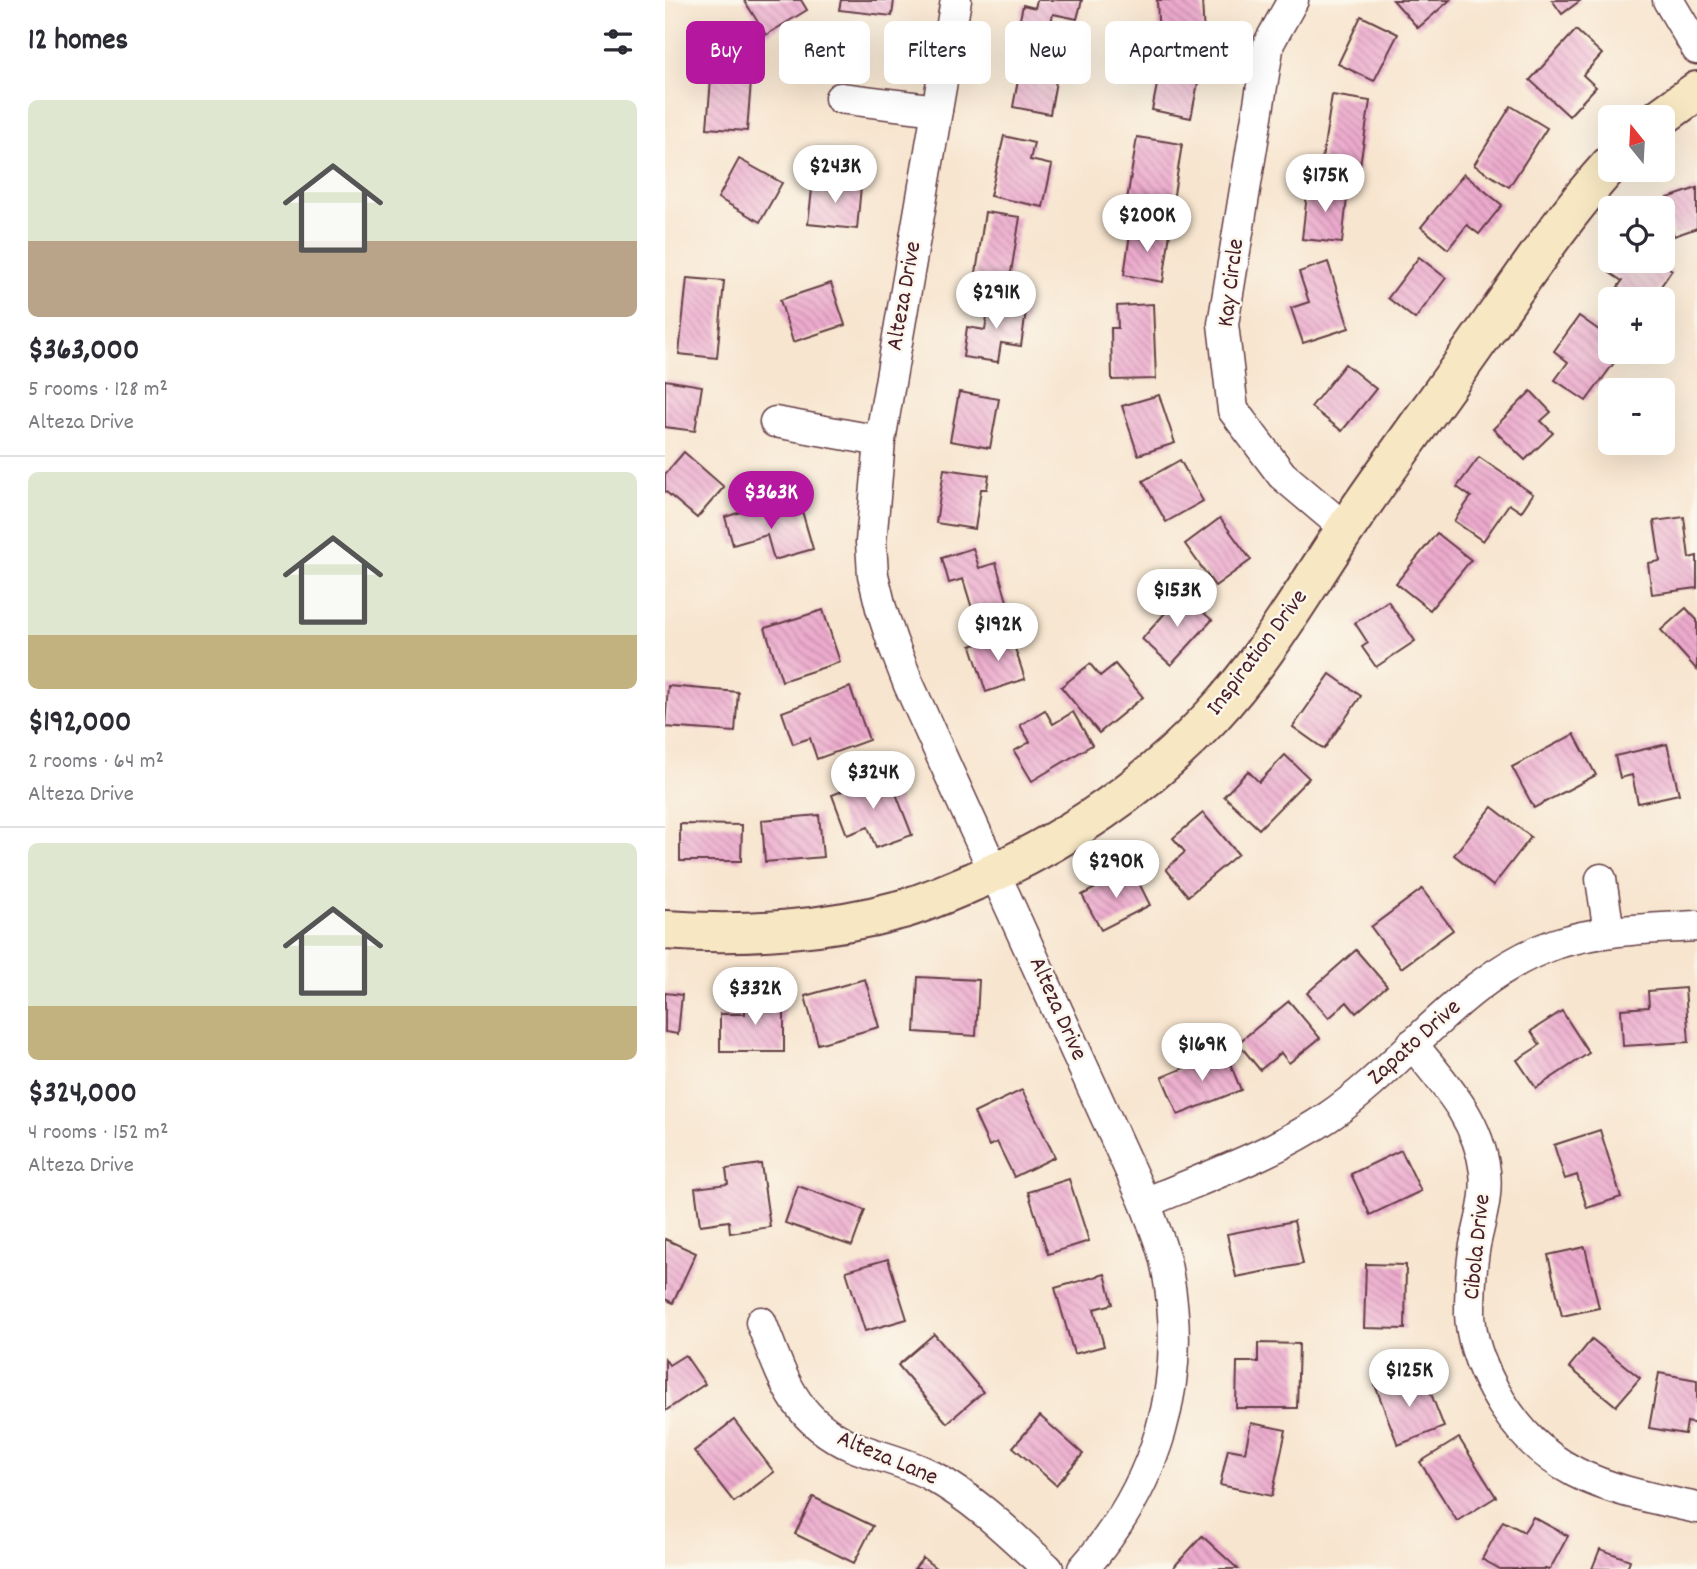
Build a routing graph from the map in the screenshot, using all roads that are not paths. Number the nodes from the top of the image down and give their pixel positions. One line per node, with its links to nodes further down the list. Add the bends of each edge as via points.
1 (956, 0): 8 (street, Alteza Drive)
2 (1293, 0): 12 (street, Kay Circle, via 1269,43 1223,324 1233,410 1282,475)
3 (1668, 0): 4 (street)
4 (1697, 49)
5 (1697, 91): 7 (street)
6 (840, 98): 8 (street)
7 (1675, 107)
8 (937, 110): 11 (street, Alteza Drive)
9 (1598, 178): 12 (street, Inspiration Drive)
10 (775, 422): 11 (street)
11 (880, 441): 13 (street, Alteza Drive, via 871,542 881,608 909,685)
12 (1346, 529): 13 (street, Inspiration Drive, via 1254,665 1194,734 1090,820)
13 (995, 872): 16 (street, Inspiration Drive, via 904,908 858,919 761,931); 19 (street, Alteza Drive)
14 (1601, 879): 17 (street)
15 (1697, 926): 17 (street, Zapato Drive)
16 (665, 930)
17 (1609, 932): 18 (street, Zapato Drive, via 1555,944 1507,967)
18 (1412, 1044): 19 (street, Zapato Drive, via 1350,1101 1304,1132); 21 (street, Cibola Drive, via 1470,1120 1479,1144 1485,1202 1475,1247 1470,1317 1477,1352 1505,1409 1544,1453 1595,1483)
19 (1145, 1203): 23 (street, Alteza Drive, via 1168,1274 1173,1308 1172,1382 1152,1460 1133,1501)
20 (761, 1322): 22 (street, Alteza Lane, via 787,1388 825,1432 930,1474 990,1514)
21 (1697, 1508)
22 (1048, 1569)
23 (1083, 1569)

